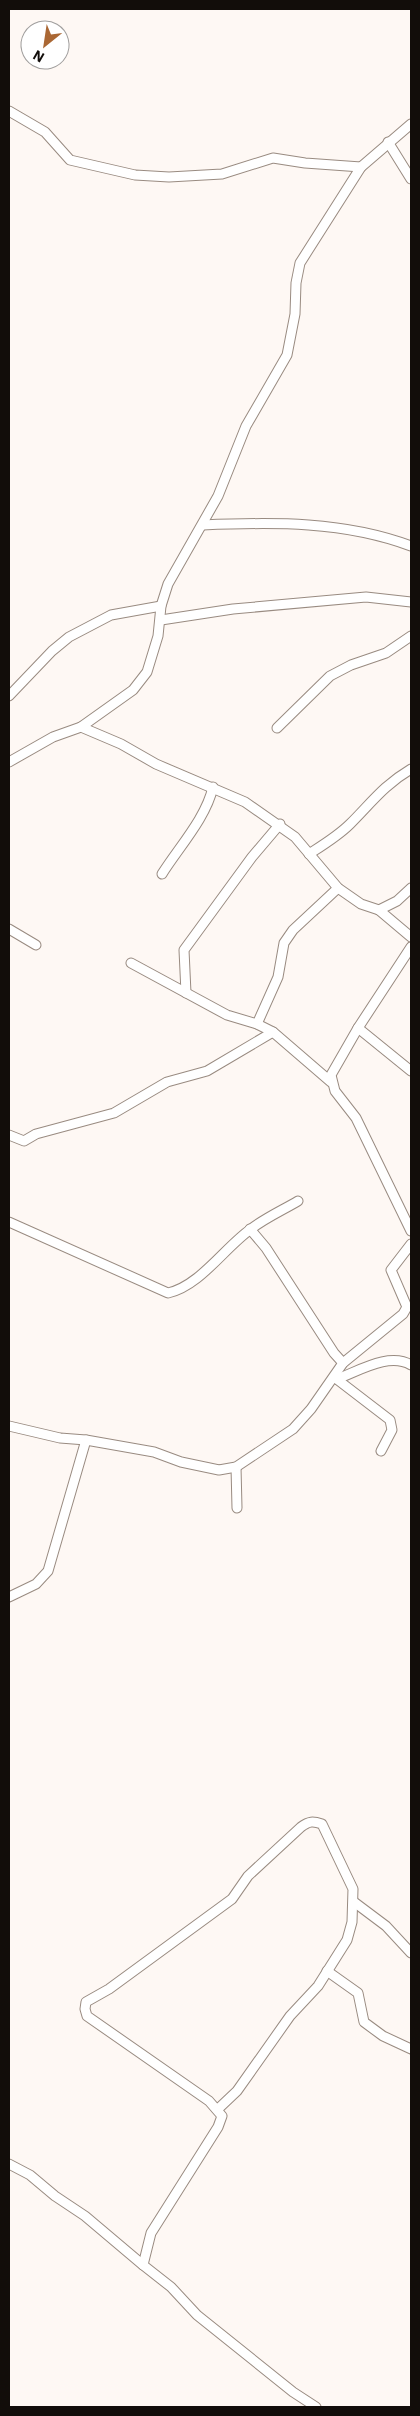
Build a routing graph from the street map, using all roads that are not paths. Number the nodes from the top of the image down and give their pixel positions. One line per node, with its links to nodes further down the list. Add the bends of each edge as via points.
1 (9, 111): 4 (street, via 45,132 70,160 135,175 222,174 273,158)
2 (411, 124): 3 (street)
3 (388, 142): 4 (street); 5 (street)
4 (361, 167): 6 (street, via 300,263 287,355 246,426)
5 (411, 178)
6 (203, 525): 7 (street, via 269,522 317,525 382,535); 9 (street, via 175,568)
7 (411, 546)
8 (411, 602): 10 (street, via 366,597 233,609)
9 (161, 606): 10 (street); 12 (street, via 111,616 68,638)
10 (160, 620): 13 (street, via 153,654 139,684)
11 (411, 636): 14 (street, via 386,653 330,676)
12 (9, 696)
13 (81, 727): 15 (street, via 53,737); 17 (street, via 156,764)
14 (277, 728)
15 (9, 762)
16 (411, 769): 19 (street, via 382,789 349,825)
17 (213, 787): 18 (street); 20 (street, via 198,820)
18 (280, 824): 19 (street); 30 (street, via 184,950)
19 (309, 854): 21 (street)
20 (162, 874)
21 (338, 888): 24 (street, via 360,904); 31 (street, via 284,943 278,978)
22 (411, 888): 23 (street)
23 (407, 897): 24 (street)
24 (379, 910): 26 (street)
25 (9, 929): 27 (street)
26 (411, 937)
27 (36, 945)
28 (411, 947): 32 (street)
29 (131, 963): 30 (street)
30 (186, 993): 31 (street, via 227,1015)
31 (257, 1024): 33 (street)
32 (358, 1028): 34 (street); 35 (street, via 331,1074)
33 (273, 1032): 35 (street); 36 (street, via 207,1071 167,1082 114,1113 36,1134 24,1141)
34 (411, 1071)
35 (331, 1082): 40 (street, via 356,1118)
36 (9, 1135)
37 (298, 1201): 39 (street)
38 (9, 1222): 39 (street, via 168,1293 177,1291 216,1262)
39 (250, 1229): 42 (street)
40 (411, 1231)
41 (411, 1244): 42 (street, via 391,1270 407,1307 403,1314)
42 (343, 1362): 44 (street)
43 (411, 1365): 44 (street, via 398,1359)
44 (335, 1378): 47 (street, via 390,1420 392,1430); 48 (street, via 293,1429)
45 (9, 1426): 46 (street, via 60,1438)
46 (86, 1440): 48 (street, via 154,1452 219,1470); 50 (street, via 48,1571 36,1584)
47 (381, 1451)
48 (236, 1467): 49 (street)
49 (237, 1508)
50 (9, 1597)
51 (354, 1902): 52 (street, via 386,1926); 53 (street, via 347,1940); 55 (street, via 353,1889 322,1824 309,1822 248,1876 232,1899 109,1989 86,2002 87,2016)
52 (411, 1953)
53 (327, 1971): 54 (street, via 358,1993 364,2022 383,2036); 55 (street, via 318,1986 290,2016 237,2091)
54 (411, 2049)
55 (218, 2109): 57 (street, via 222,2116 218,2127 151,2233)
56 (9, 2164): 57 (street, via 30,2175 85,2216)
57 (143, 2265): 58 (street, via 171,2287 197,2315)
58 (316, 2407)

